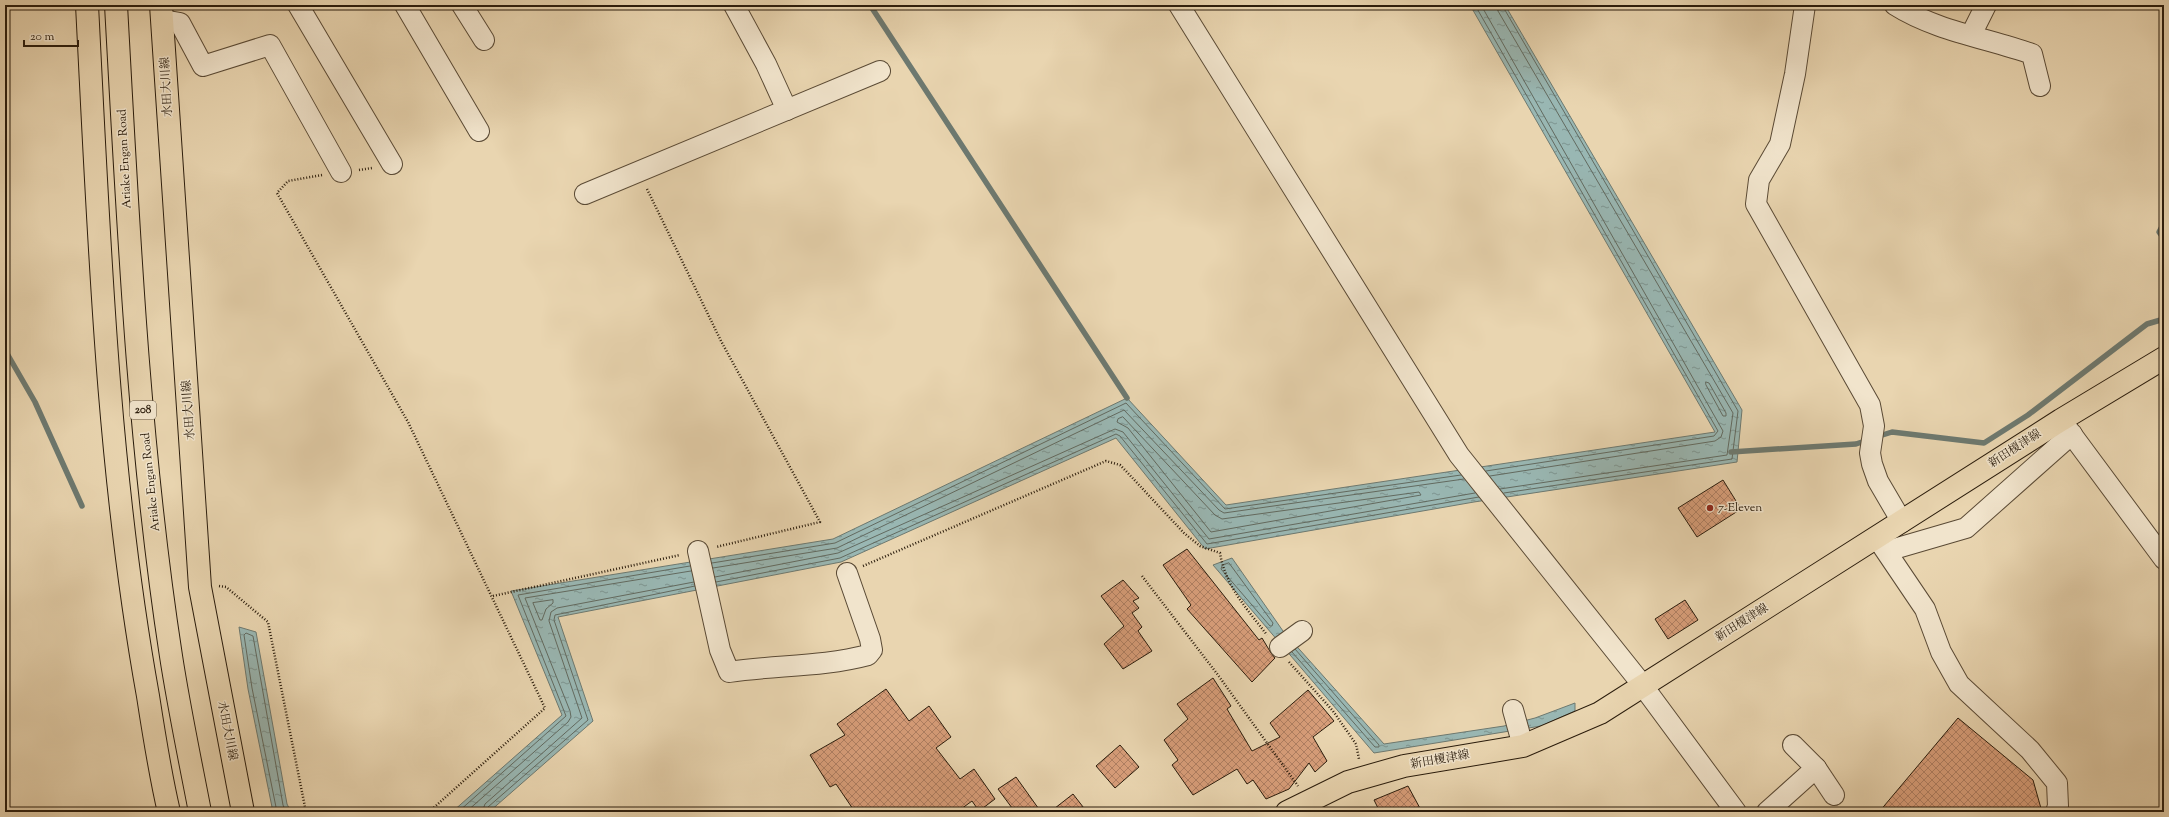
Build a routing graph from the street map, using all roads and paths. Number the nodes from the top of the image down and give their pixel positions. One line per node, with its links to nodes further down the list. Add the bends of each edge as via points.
1 (87, 5): 43 (main road, via 100,247 116,468 133,616)
2 (105, 5): 44 (main road, Ariake Engan Road / 208, via 129,370 145,534 161,658)
3 (116, 5): 45 (main road, Ariake Engan Road / 208, bridge, via 138,354 156,533 171,656)
4 (298, 5): 19 (street)
5 (405, 5): 18 (street)
6 (462, 5): 14 (street)
7 (734, 5): 17 (street)
8 (1179, 5): 35 (street, via 1467,466)
9 (1805, 5): 25 (street, via 1795,74 1780,144 1759,180 1756,204 1870,405 1874,426 1870,453 1878,481)
10 (1895, 5): 13 (street, via 1933,25)
11 (1986, 5): 13 (street)
12 (162, 12): 20 (street, via 180,23 203,66 270,45); 31 (main road, 水田大川線)
13 (1971, 35): 16 (street, via 2032,54)
14 (484, 40)
15 (880, 71): 17 (street)
16 (2040, 86)
17 (787, 110): 21 (street)
18 (479, 131)
19 (392, 164): 20 (path)
20 (341, 172): 32 (path, via 288,181 278,193 408,422)
21 (639, 172): 22 (street); 27 (path, via 720,341 820,522)
22 (585, 194)
23 (2164, 358): 24 (main road, 新田榎津線)
24 (2067, 427): 25 (main road, 新田榎津線); 26 (street, via 1966,528); 28 (street)
25 (1902, 522): 26 (main road, 新田榎津線)
26 (1882, 545): 35 (main road, 新田榎津線, via 1712,642); 52 (street, via 1925,609 1941,652 1959,684 2030,750 2057,783)
27 (699, 556): 29 (street, via 720,650 729,672 868,655 872,650 870,639); 32 (path)
28 (2164, 559)
29 (846, 573): 34 (path, via 1106,461 1120,465 1184,534 1200,546 1220,553 1225,574 1234,591)
30 (1142, 576): 42 (path, via 1218,675)
31 (200, 587): 46 (main road, 水田大川線); 47 (path, via 226,587 268,622)
32 (493, 596): 48 (path, via 545,708)
33 (1302, 631): 34 (street)
34 (1279, 649): 39 (path, via 1333,711 1356,744)
35 (1644, 687): 38 (main road, 新田榎津線, via 1600,713); 50 (street)
36 (1514, 710): 38 (street)
37 (1793, 745): 40 (street)
38 (1523, 746): 42 (main road, 新田榎津線, via 1404,766 1348,782)
39 (1360, 764)
40 (1816, 768): 41 (street); 51 (street)
41 (1834, 795)
42 (1309, 801): 49 (main road, 新田榎津線)
43 (169, 812)
44 (189, 812)
45 (200, 812)
46 (243, 812)
47 (306, 812)
48 (429, 812)
49 (1288, 812)
50 (1736, 812)
51 (1767, 812)
52 (2056, 812)

